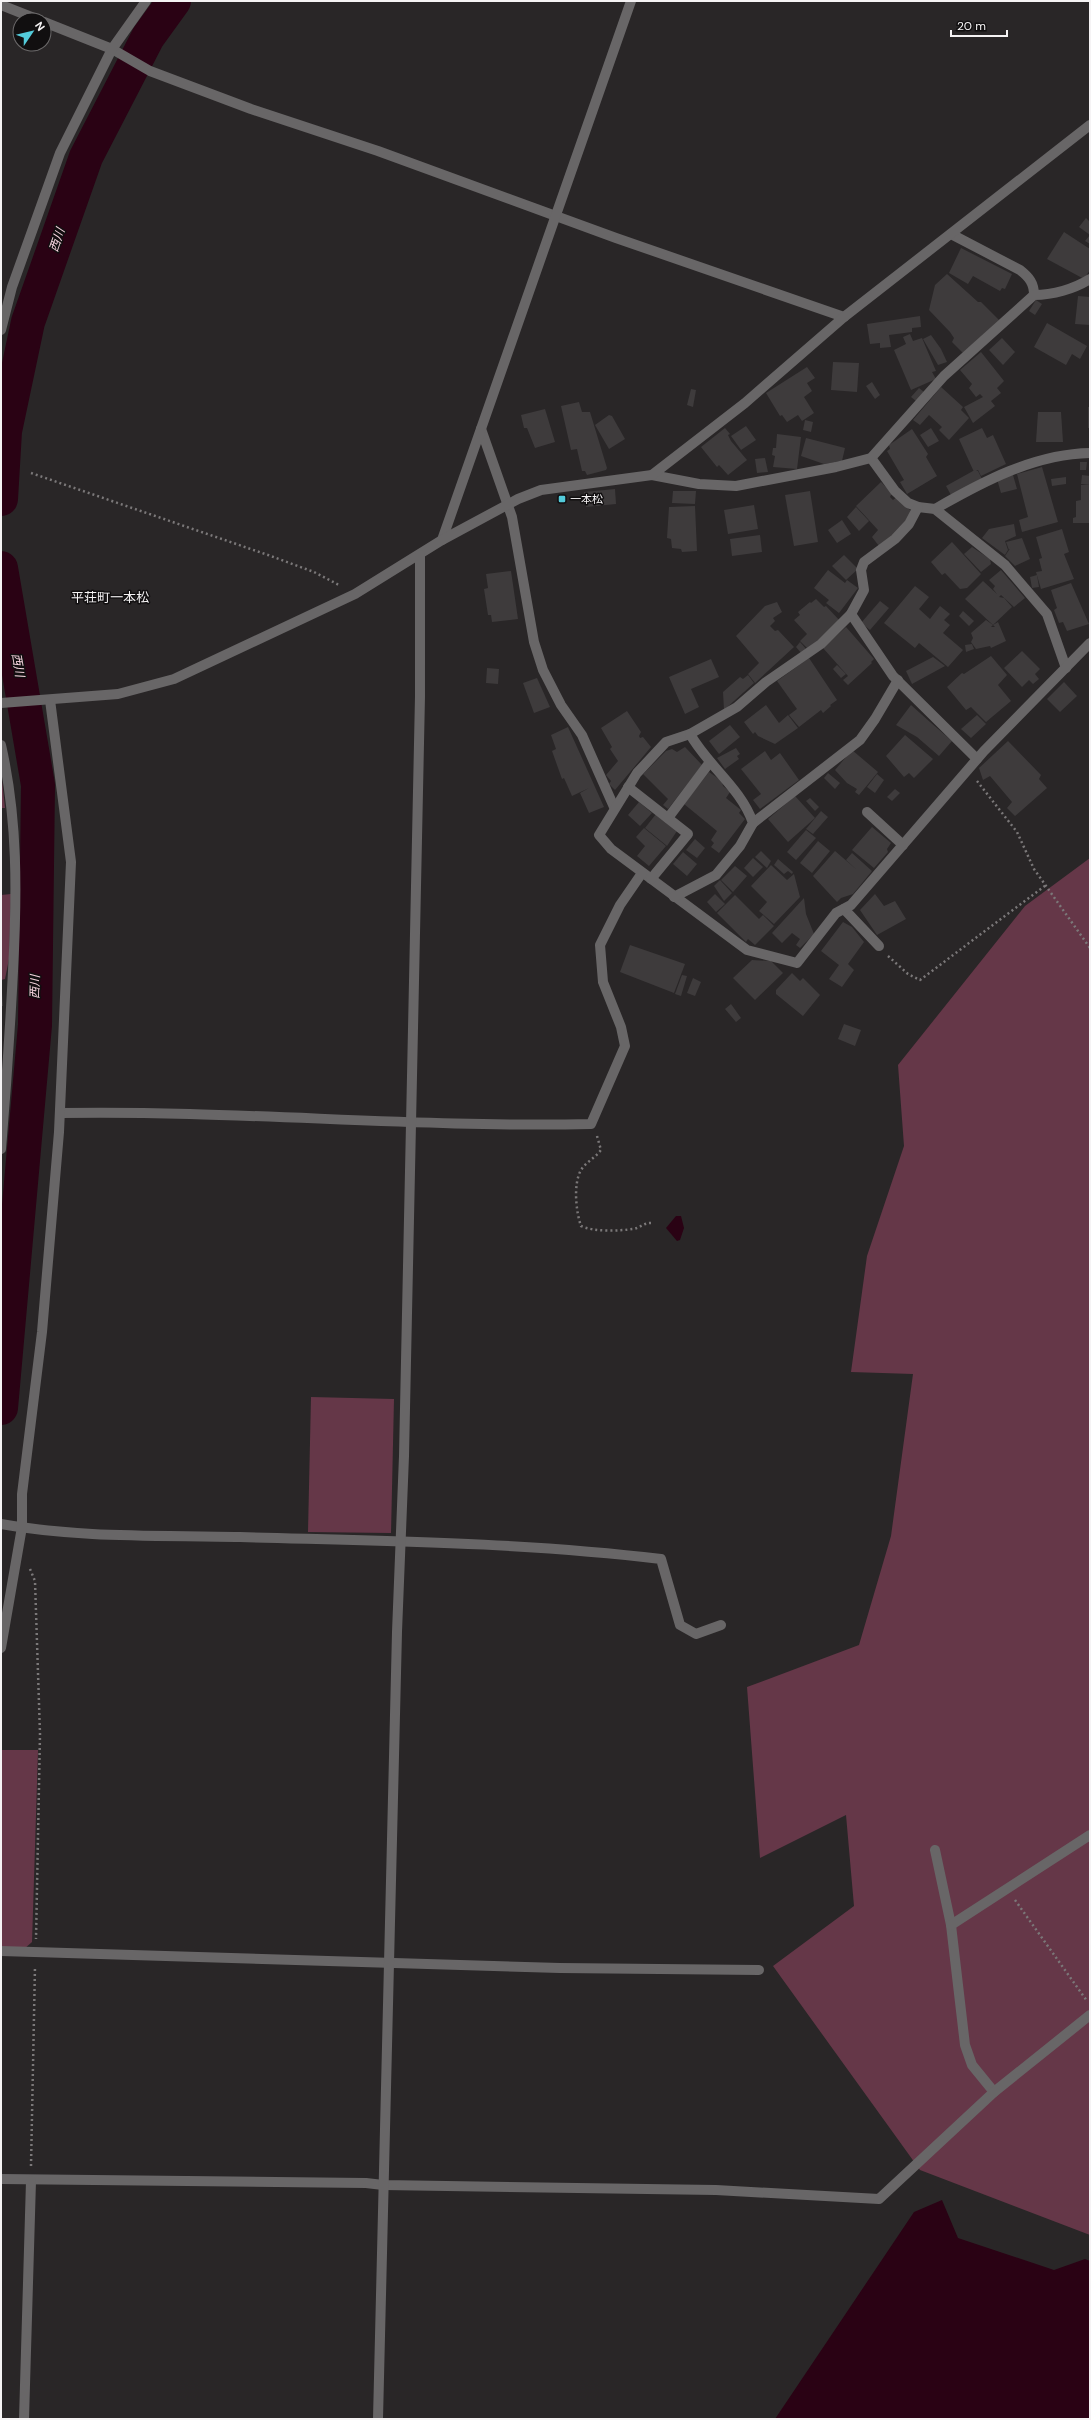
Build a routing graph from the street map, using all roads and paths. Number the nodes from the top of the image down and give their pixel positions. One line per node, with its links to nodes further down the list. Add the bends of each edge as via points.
1 (146, 1): 6 (street)
2 (631, 1): 8 (street)
3 (1, 5): 4 (street)
4 (19, 12)
5 (52, 25): 6 (street)
6 (112, 49): 8 (street, via 150,71 251,110 378,151); 13 (street, via 60,153 12,287)
7 (1090, 125): 9 (street)
8 (555, 215): 12 (street); 14 (street)
9 (951, 234): 11 (street, via 1020,270 1030,278 1034,286); 12 (street)
10 (1090, 279): 11 (street, via 1081,285 1047,295)
11 (1034, 295): 16 (street, via 944,376)
12 (844, 317): 18 (street, via 744,403)
13 (1, 330)
14 (481, 429): 19 (street); 22 (street)
15 (1090, 452): 21 (street, via 1021,465)
16 (871, 458): 18 (street, via 736,486 699,484); 20 (street, via 895,491 908,503)
17 (31, 473): 24 (path, via 314,572)
18 (652, 475): 19 (street, via 541,490)
19 (506, 505): 22 (street); 37 (street, via 512,516 534,642 543,670 582,735)
20 (918, 507): 21 (street); 25 (street, via 909,524 895,539 864,562 861,570 864,590)
21 (934, 509): 27 (street, via 1005,565 1047,614)
22 (442, 540): 23 (street)
23 (420, 555): 24 (street); 50 (street, via 420,696)
24 (355, 594): 29 (street, via 174,679 118,694)
25 (851, 614): 28 (street); 31 (street, via 821,644 795,664 766,682 737,707)
26 (1090, 643): 27 (street)
27 (1066, 668): 33 (street)
28 (898, 680): 33 (street); 40 (street, via 860,740)
29 (50, 700): 30 (street); 49 (street, via 71,862)
30 (1, 703)
31 (690, 734): 34 (street); 36 (street, via 666,742 637,773)
32 (1, 745): 52 (street, via 16,839 16,905 9,1051)
33 (977, 759): 35 (street)
34 (710, 762): 39 (street); 40 (street, via 737,793)
35 (968, 770): 41 (street); 44 (path, via 1017,832 1034,869)
36 (628, 787): 37 (street); 39 (street)
37 (614, 807): 42 (street, via 599,835 611,849)
38 (867, 812): 41 (street)
39 (668, 818): 43 (street, via 688,834)
40 (753, 823): 45 (street, via 740,846 716,875)
41 (903, 845): 46 (street, via 851,905)
42 (642, 873): 43 (street); 51 (street, via 620,905 600,945 603,982 621,1027 625,1046)
43 (651, 879): 45 (street)
44 (1046, 885): 47 (path, via 920,980 908,974); 48 (path)
45 (674, 897): 46 (street, via 747,950 797,963 836,913)
46 (844, 908): 47 (street)
47 (879, 946)
48 (1090, 948)
49 (60, 1113): 50 (street, via 135,1112); 55 (street, via 42,1332 22,1494)
50 (410, 1122): 51 (street); 56 (street)
51 (591, 1124): 53 (path, via 601,1144 601,1150 580,1172 577,1189 581,1226 632,1229)
52 (1, 1149)
53 (651, 1223)
54 (1, 1524): 55 (street)
55 (22, 1527): 56 (street, via 88,1534); 59 (street)
56 (401, 1541): 58 (street, via 581,1551 661,1559 680,1625 696,1634); 66 (street, via 396,1632)
57 (30, 1568): 65 (path, via 35,1581 40,1734)
58 (721, 1625)
59 (1, 1648)
60 (1090, 1835): 62 (street)
61 (935, 1850): 63 (street)
62 (1006, 1888): 63 (street); 68 (path)
63 (951, 1925): 70 (street, via 965,2045 972,2065)
64 (1, 1952): 65 (street)
65 (35, 1952): 66 (street); 72 (path)
66 (390, 1962): 67 (street, via 560,1968); 73 (street)
67 (759, 1970)
68 (1090, 2005)
69 (1090, 2015): 70 (street)
70 (994, 2092): 73 (street, via 879,2199 716,2190)
71 (1, 2179): 72 (street)
72 (31, 2181): 73 (street); 74 (street)
73 (382, 2185): 75 (street)
74 (24, 2419)
75 (378, 2419)

